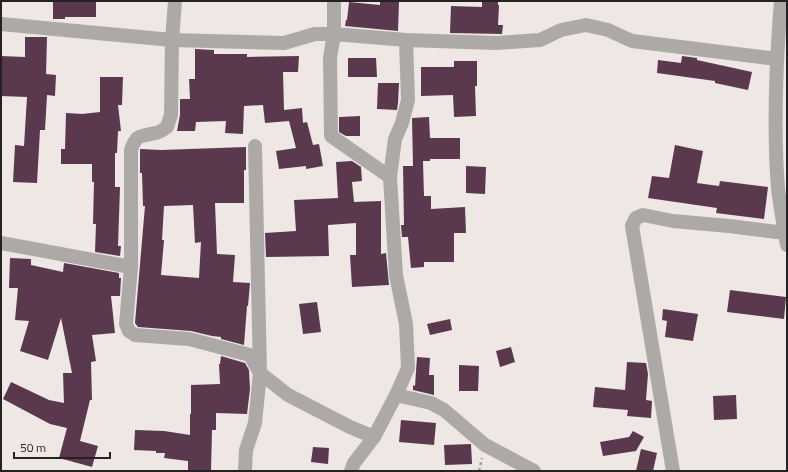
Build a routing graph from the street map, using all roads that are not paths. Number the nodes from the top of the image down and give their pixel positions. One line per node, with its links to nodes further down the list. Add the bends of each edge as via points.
1 (175, 1): 6 (street)
2 (334, 1): 5 (street)
3 (781, 1): 8 (street)
4 (1, 24): 6 (street)
5 (334, 34): 6 (street, via 315,34 284,43); 7 (street); 10 (street, via 330,58 331,136)
6 (172, 40): 13 (street, via 171,115 167,127 134,140 131,150)
7 (406, 40): 8 (street, via 497,44 540,40 561,30 586,25 608,30 632,41); 10 (street, via 408,100 395,140)
8 (777, 59): 11 (street, via 778,189)
9 (255, 146): 14 (street)
10 (390, 177): 15 (street, via 396,275 406,324 408,368)
11 (786, 239): 20 (street, via 729,226 673,222 643,215 636,218 632,226)
12 (1, 243): 13 (street)
13 (131, 267): 14 (street, via 126,324 129,331 135,335 189,339 250,355)
14 (260, 373): 16 (street, via 288,395); 17 (street, via 254,423 246,450)
15 (396, 395): 16 (street); 19 (street, via 431,403 444,410 485,445)
16 (374, 437): 18 (street)
17 (245, 471)
18 (351, 471)
19 (534, 471)
20 (673, 471)

